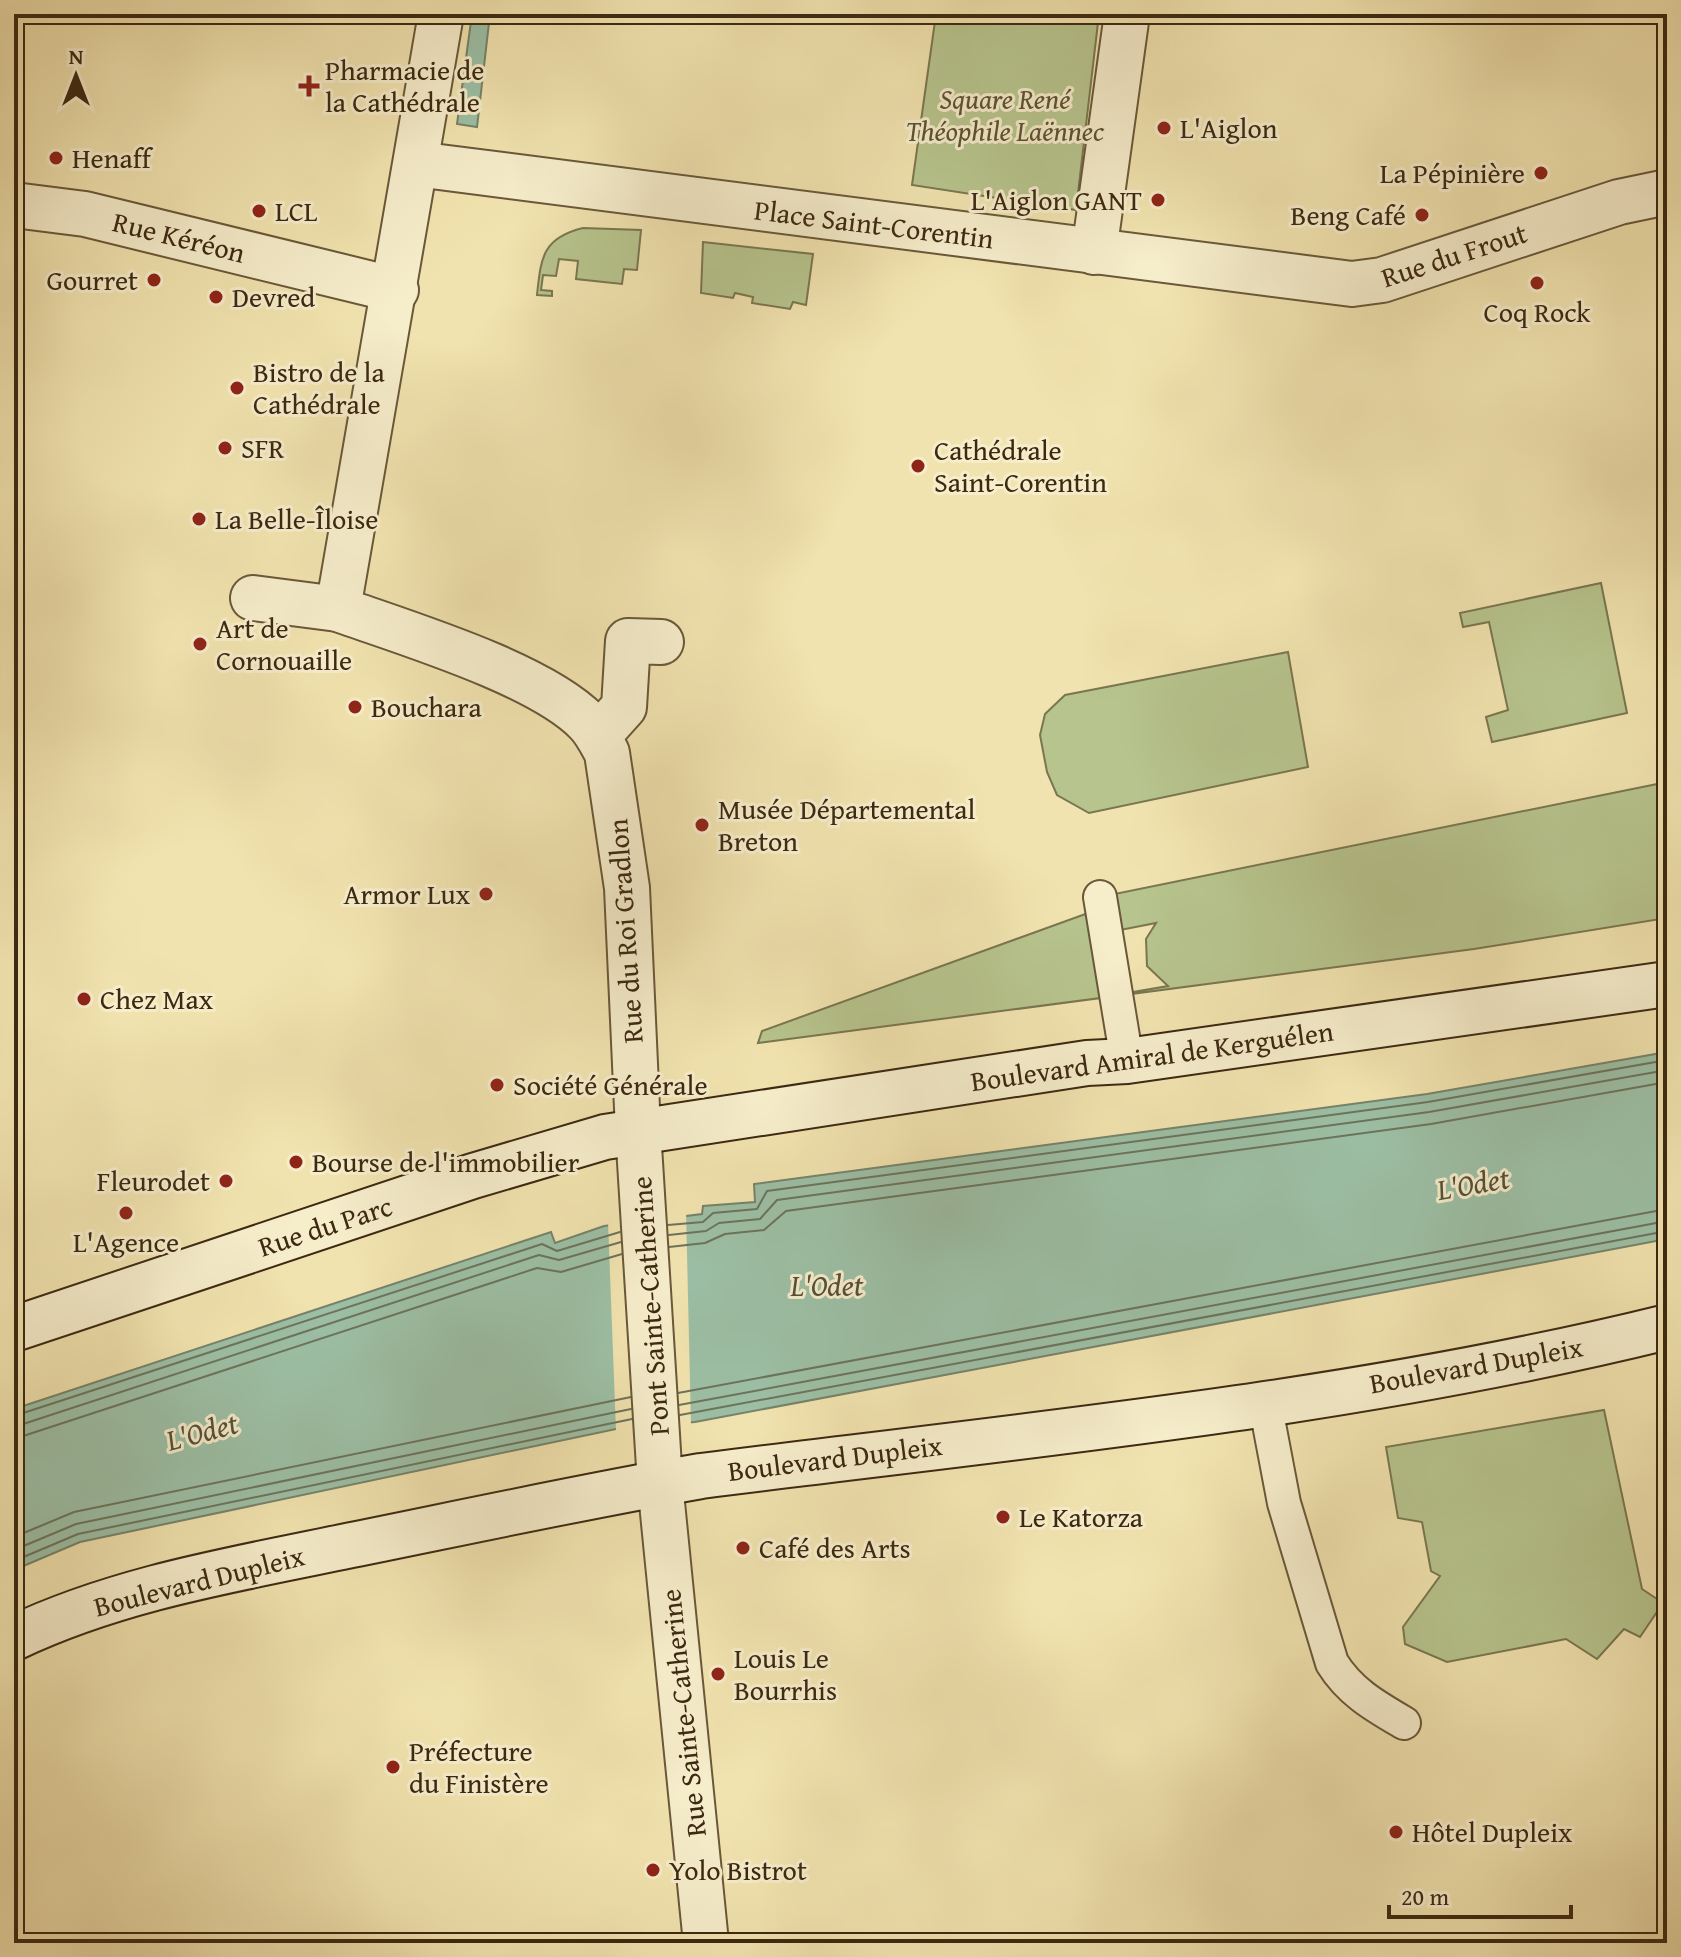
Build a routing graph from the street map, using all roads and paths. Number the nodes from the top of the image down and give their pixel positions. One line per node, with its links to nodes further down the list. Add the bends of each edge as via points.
1 (441, 14): 3 (street)
2 (1127, 14): 6 (street)
3 (416, 164): 6 (street, Place Saint-Corentin); 7 (street)
4 (1667, 192): 6 (street, Rue du Frout, via 1619,202 1367,283 1331,283)
5 (14, 205): 7 (street, Rue Kéréon, via 85,214)
6 (1094, 252)
7 (396, 290): 9 (street)
8 (253, 598): 9 (street)
9 (338, 609): 11 (street, Rue du Roi Gradlon, via 540,689)
10 (661, 642): 11 (street, via 628,641 624,707)
11 (598, 736): 15 (street, Rue du Roi Gradlon, via 607,753 627,888)
12 (1100, 897): 14 (lane)
13 (1667, 984): 14 (street, Boulevard Amiral de Kerguélen)
14 (1127, 1061): 15 (street, Boulevard Amiral de Kerguélen)
15 (638, 1130): 17 (street, Rue du Parc, via 524,1160); 19 (street, Pont Sainte-Catherine)
16 (1667, 1327): 18 (street, Boulevard Dupleix, via 1553,1353)
17 (14, 1329)
18 (1265, 1403): 19 (street, Boulevard Dupleix); 21 (lane, via 1284,1503 1332,1663 1364,1700)
19 (660, 1483): 20 (street, Boulevard Dupleix, via 187,1580 98,1604); 22 (street, Rue Sainte-Catherine)
20 (14, 1638)
21 (1404, 1723)
22 (706, 1943)

